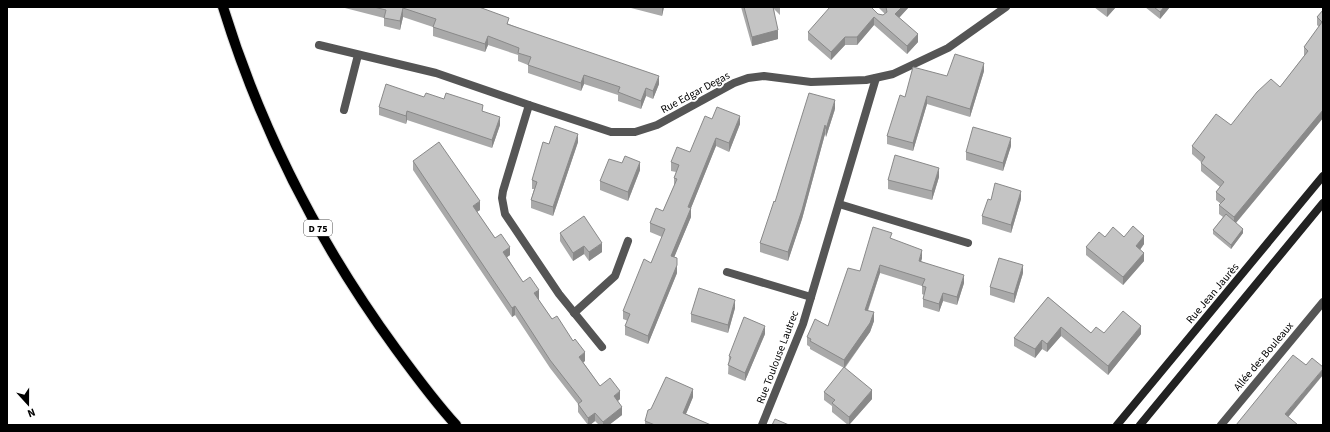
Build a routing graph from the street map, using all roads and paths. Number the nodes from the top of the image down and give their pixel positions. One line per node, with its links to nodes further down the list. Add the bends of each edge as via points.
1 (223, 7): 18 (main road, D 75, via 261,112 284,164 318,228 379,325 423,386)
2 (1006, 7): 5 (street, Rue Edgar Degas, via 938,54 900,71)
3 (319, 45): 4 (street, Rue Edgar Degas)
4 (358, 55): 6 (street, Rue Edgar Degas, via 441,74); 7 (street)
5 (876, 78): 6 (street, Rue Edgar Degas, via 811,82 764,76 748,78 656,125 626,133 611,132); 10 (street, Rue Toulouse Lautrec)
6 (529, 105): 16 (street, via 503,191 503,206 509,221)
7 (344, 110)
8 (1323, 176): 20 (main road, Rue Jean Jaurès)
9 (1323, 203): 21 (main road)
10 (839, 204): 12 (street); 14 (street, Rue Toulouse Lautrec)
11 (628, 241): 16 (street, via 615,276)
12 (968, 243)
13 (727, 272): 14 (street)
14 (811, 296): 19 (street, Rue Toulouse Lautrec, via 796,343)
15 (1323, 302): 22 (street, Allée des Bouleaux)
16 (574, 313): 17 (street)
17 (602, 347)
18 (456, 425)
19 (762, 425)
20 (1117, 425)
21 (1140, 425)
22 (1221, 425)

